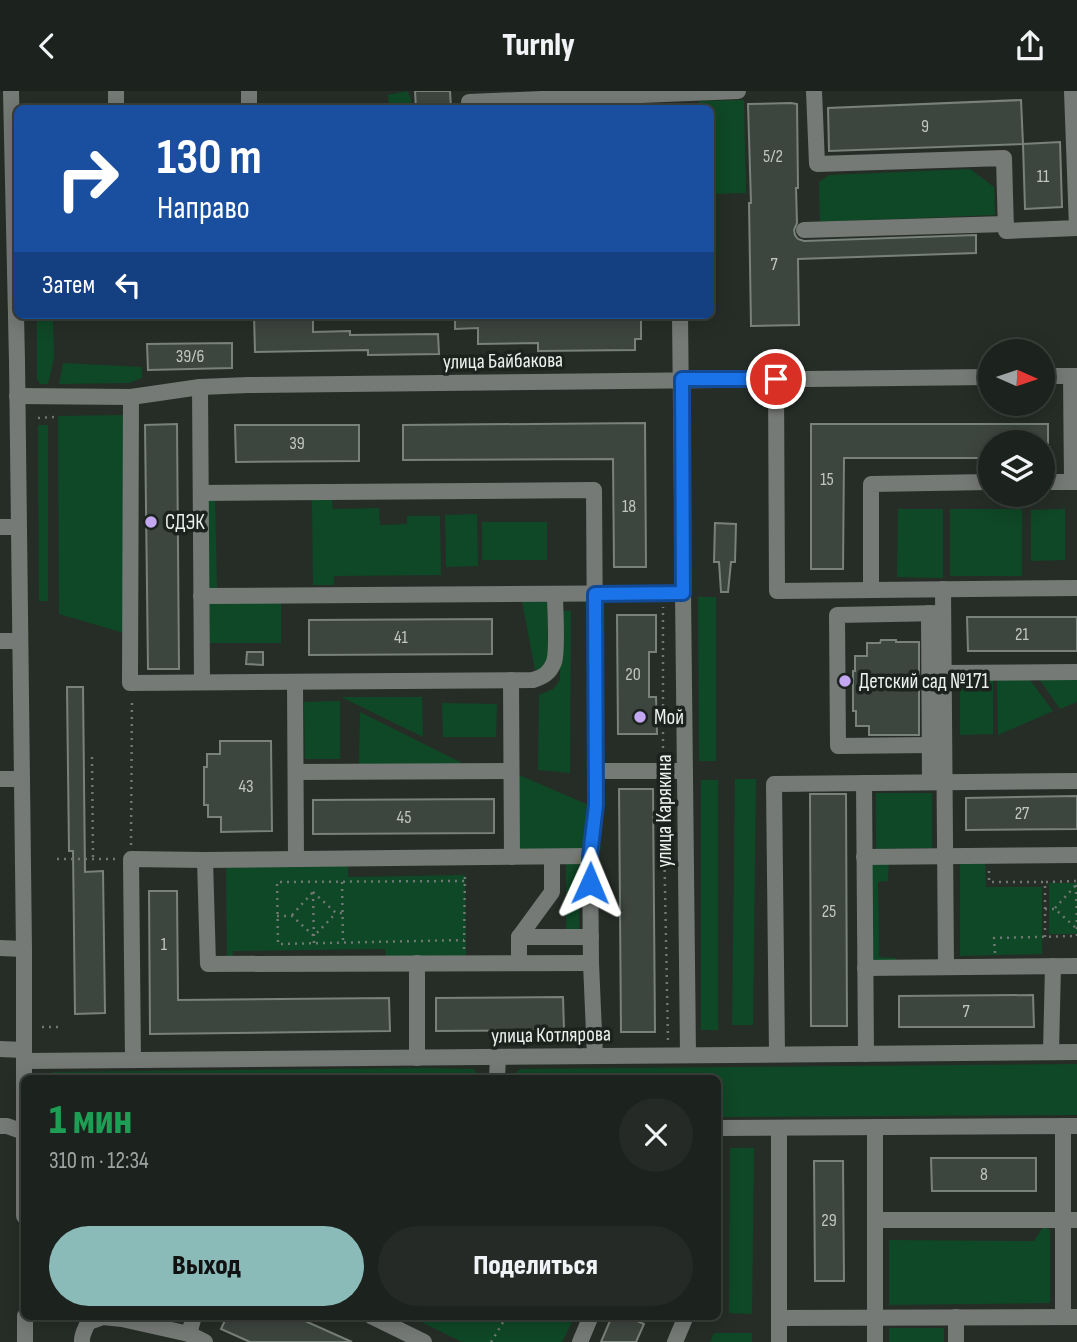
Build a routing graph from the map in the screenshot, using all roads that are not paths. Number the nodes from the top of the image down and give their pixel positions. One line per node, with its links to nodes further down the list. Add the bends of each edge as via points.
1 (11, 91): 8 (street)
2 (735, 91): 5 (street)
3 (814, 91): 9 (street, via 817,164 1004,158)
4 (1072, 91): 9 (street, via 1077,229 1006,231)
5 (670, 99): 7 (street)
6 (468, 100): 7 (street)
7 (563, 103)
8 (6, 171): 11 (street)
9 (1006, 224): 10 (street)
10 (804, 230)
11 (7, 247): 12 (street)
12 (14, 285)
13 (14, 319): 15 (street)
14 (680, 319): 19 (street, улица Карякина)
15 (8, 361): 22 (street)
16 (1055, 376): 17 (street)
17 (1074, 376): 26 (street)
18 (978, 377): 20 (street, улица Байбакова)
19 (682, 379): 20 (street, улица Байбакова); 21 (street, улица Байбакова); 33 (street, улица Карякина)
20 (776, 379): 32 (street, via 778,591)
21 (200, 387): 23 (street, улица Байбакова); 27 (street)
22 (17, 396): 23 (street, улица Байбакова); 29 (street)
23 (131, 397): 43 (street, via 130,683)
24 (978, 482): 32 (street, via 871,484)
25 (1055, 482): 26 (street)
26 (1074, 482)
27 (201, 493): 35 (street, via 594,490); 36 (street)
28 (0, 527): 29 (street)
29 (18, 527): 39 (street)
30 (1077, 588): 31 (street)
31 (943, 589): 32 (street); 37 (street)
32 (871, 590)
33 (683, 593): 35 (street); 48 (street, улица Карякина)
34 (555, 594): 35 (street); 36 (street); 42 (street, via 555,660 550,670 533,680)
35 (595, 594): 47 (street)
36 (201, 596): 43 (street)
37 (936, 613): 41 (street); 45 (street); 45 (street, via 837,615 838,747)
38 (0, 641): 39 (street)
39 (19, 641): 51 (street)
40 (1077, 672): 41 (street)
41 (943, 673): 53 (street)
42 (510, 680): 44 (street); 46 (street)
43 (202, 682): 44 (street)
44 (295, 682): 49 (street)
45 (930, 745): 53 (street)
46 (511, 771): 49 (street); 58 (street)
47 (596, 771): 48 (street); 56 (street)
48 (685, 771): 80 (street, улица Карякина)
49 (296, 772): 61 (street)
50 (0, 779): 51 (street)
51 (21, 779): 66 (street)
52 (1077, 781): 53 (street)
53 (937, 782): 54 (street); 57 (street)
54 (864, 783): 60 (street); 77 (street, via 774,784)
55 (1077, 855): 57 (street)
56 (590, 856): 59 (street); 64 (street)
57 (945, 856): 60 (street); 72 (street)
58 (512, 857): 59 (street); 61 (street)
59 (552, 857): 63 (street, via 552,892)
60 (864, 857): 73 (street)
61 (296, 858): 62 (street)
62 (205, 860): 69 (street, via 208,964); 84 (street, via 131,856)
63 (519, 937): 64 (street); 67 (street)
64 (591, 937): 68 (street)
65 (0, 948): 66 (street)
66 (24, 949): 79 (street)
67 (519, 963): 68 (street); 69 (street)
68 (591, 963): 81 (street)
69 (417, 964): 83 (street)
70 (1053, 966): 71 (street); 72 (street); 75 (street)
71 (1077, 966)
72 (946, 967): 73 (street)
73 (865, 968): 78 (street)
74 (0, 1049): 79 (street, улица Котлярова)
75 (1051, 1052): 76 (street, улица Котлярова); 78 (street, улица Котлярова)
76 (1077, 1052)
77 (777, 1054): 78 (street, улица Котлярова); 80 (street, улица Котлярова)
78 (866, 1054)
79 (24, 1055): 84 (street, улица Котлярова); 85 (street)
80 (688, 1055): 81 (street, улица Котлярова)
81 (594, 1056): 82 (street, улица Котлярова)
82 (498, 1057): 83 (street, улица Котлярова); 86 (street)
83 (417, 1058): 84 (street, улица Котлярова)
84 (133, 1060)
85 (24, 1075)
86 (498, 1075)
87 (0, 1126): 92 (street)
88 (1070, 1126): 89 (street); 94 (street)
89 (875, 1127): 91 (street); 93 (street)
90 (721, 1128): 91 (street)
91 (779, 1128): 98 (street)
92 (21, 1131)
93 (875, 1220): 94 (street); 95 (street)
94 (1070, 1220): 97 (street)
95 (875, 1317): 96 (street); 98 (street); 114 (street)
96 (956, 1317): 97 (street); 115 (street)
97 (1070, 1317)
98 (779, 1318): 113 (street)
99 (25, 1320): 107 (street)
100 (88, 1320): 108 (street)
101 (134, 1320): 106 (street)
102 (193, 1320): 106 (street)
103 (379, 1320): 110 (street)
104 (590, 1320): 111 (street)
105 (682, 1320): 112 (street)
106 (189, 1334): 109 (street)
107 (25, 1342)
108 (82, 1342)
109 (205, 1342)
110 (424, 1342)
111 (580, 1342)
112 (675, 1342)
113 (779, 1342)
114 (875, 1342)
115 (956, 1342)

